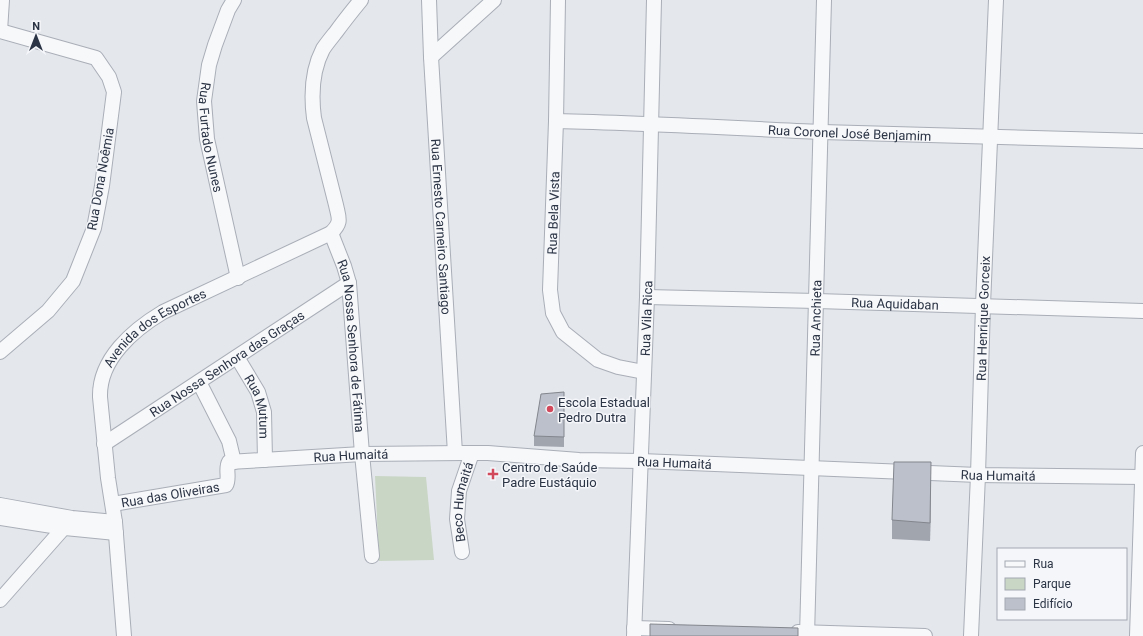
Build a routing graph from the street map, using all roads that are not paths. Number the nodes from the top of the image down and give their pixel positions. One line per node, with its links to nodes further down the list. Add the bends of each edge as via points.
1 (2, 0): 10 (street)
2 (234, 0): 18 (street, Rua Furtado Nunes, via 209,64 204,101 207,139)
3 (361, 0): 17 (street, via 324,48 319,58 312,92 314,118 339,218 338,226)
4 (429, 0): 11 (street, Rua Ernesto Carneiro Santiago)
5 (494, 0): 11 (street)
6 (558, 0): 12 (street, Rua Bela Vista)
7 (654, 0): 13 (street, Rua Vila Rica)
8 (824, 0): 14 (street, Rua Anchieta)
9 (996, 0): 15 (street, Rua Henrique Gorceix)
10 (0, 31): 24 (street, Rua Dona Noêmia, via 96,58 109,77 114,92 94,228 73,281 48,311)
11 (431, 57): 29 (street, Rua Ernesto Carneiro Santiago)
12 (556, 121): 13 (street, Rua Coronel José Benjamim); 26 (street, Rua Bela Vista, via 550,290 553,313 562,332 598,360 618,368)
13 (651, 124): 14 (street, Rua Coronel José Benjamim); 20 (street, Rua Vila Rica)
14 (821, 132): 15 (street, Rua Coronel José Benjamim); 21 (street, Rua Anchieta)
15 (990, 138): 16 (street, Rua Coronel José Benjamim); 22 (street, Rua Henrique Gorceix)
16 (1143, 141)
17 (331, 233): 18 (street, Avenida dos Esportes); 19 (street, Rua Nossa Senhora de Fátima)
18 (238, 278): 28 (street, Avenida dos Esportes, via 163,312 139,328 117,351 106,367 101,383)
19 (349, 283): 25 (street, Rua Nossa Senhora das Graças); 32 (street, Rua Nossa Senhora de Fátima)
20 (647, 298): 21 (street, Rua Aquidaban); 26 (street, Rua Vila Rica)
21 (817, 301): 22 (street, Rua Aquidaban); 36 (street, Rua Anchieta)
22 (982, 305): 23 (street, Rua Aquidaban); 37 (street, Rua Henrique Gorceix)
23 (1143, 311)
24 (0, 352)
25 (237, 357): 27 (street, Rua Nossa Senhora das Graças); 33 (street, Rua Mutum, via 258,392 264,412)
26 (644, 372): 34 (street, Rua Vila Rica)
27 (199, 382): 28 (street, Rua Nossa Senhora das Graças); 35 (street, via 229,441)
28 (104, 444): 39 (street, Avenida dos Esportes)
29 (455, 453): 30 (street, Rua Humaitá); 32 (street, Rua Humaitá)
30 (472, 453): 34 (street, Rua Humaitá); 45 (street, Beco Humaitá, via 459,491 457,519)
31 (1143, 453): 38 (street)
32 (362, 454): 33 (street, Rua Humaitá); 46 (street, Rua Nossa Senhora de Fátima)
33 (265, 460): 35 (street, Rua Humaitá)
34 (641, 461): 36 (street, Rua Humaitá); 49 (street, Rua Vila Rica)
35 (234, 462): 39 (street, Rua das Oliveiras, via 228,463 226,485)
36 (812, 468): 37 (street, Rua Humaitá); 51 (street, Rua Anchieta)
37 (978, 474): 38 (street, Rua Humaitá); 54 (street, Rua Henrique Gorceix)
38 (1143, 477): 55 (street)
39 (113, 504): 42 (street); 44 (street, Avenida dos Esportes)
40 (0, 505): 43 (street)
41 (0, 518): 43 (street)
42 (94, 520): 43 (street); 44 (street)
43 (68, 523): 44 (street); 47 (street)
44 (116, 528): 52 (street, Avenida dos Esportes)
45 (462, 552)
46 (372, 556)
47 (0, 600)
48 (685, 629): 49 (street)
49 (634, 632)
50 (786, 632): 51 (street)
51 (807, 634): 53 (street)
52 (124, 636)
53 (925, 636)
54 (971, 636)
55 (1137, 636)

